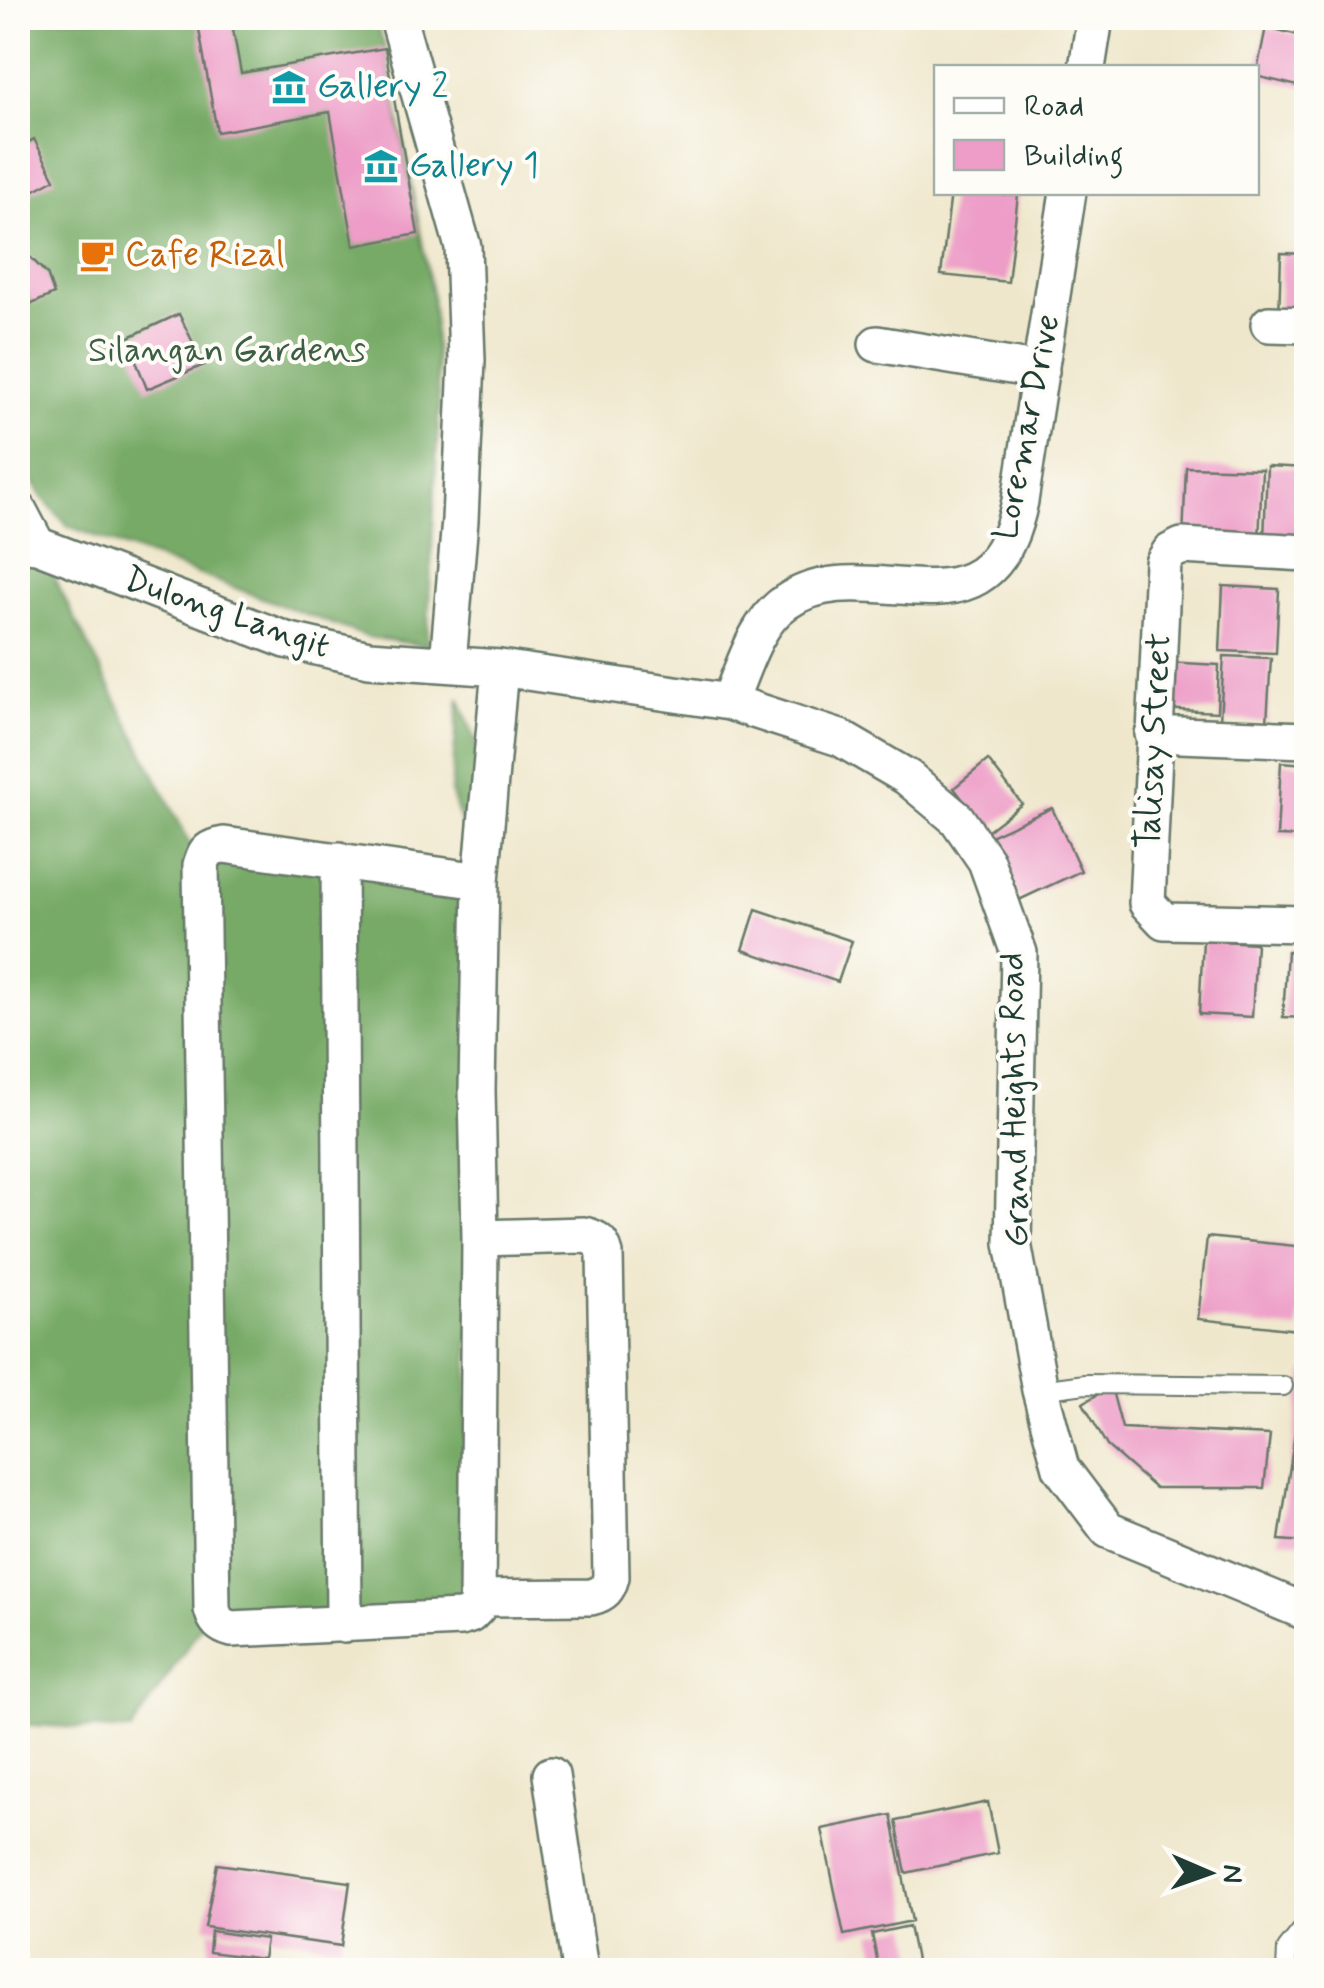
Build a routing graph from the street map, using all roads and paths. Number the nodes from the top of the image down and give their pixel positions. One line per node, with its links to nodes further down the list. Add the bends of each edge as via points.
1 (398, 18): 12 (street, via 463,247 467,360)
2 (1095, 18): 3 (street)
3 (1087, 65)
4 (1068, 195): 8 (street, Loremar Drive)
5 (1269, 324): 6 (street)
6 (1306, 325)
7 (876, 344): 8 (street)
8 (1041, 371): 14 (street, Loremar Drive, via 1014,533 1002,554 980,576 956,587 811,588 782,604 758,634)
9 (18, 508): 10 (street)
10 (27, 544): 12 (street, Dulong Langit, via 286,640 369,659)
11 (1306, 554): 15 (street, Talisay Street, via 1182,546 1170,552 1163,563)
12 (448, 663): 13 (street, Dulong Langit)
13 (500, 668): 14 (street, Grand Heights Road); 18 (street)
14 (729, 702): 22 (street, Grand Heights Road, via 840,738 907,777 956,819 986,861 1019,953 1013,1242)
15 (1153, 734): 16 (street); 19 (street, Talisay Street, via 1147,903 1164,921)
16 (1306, 740)
17 (339, 860): 18 (street); 25 (street); 25 (street, via 224,844 213,846 201,864 212,1609 214,1619 232,1629)
18 (481, 882): 20 (street)
19 (1306, 924)
20 (480, 1238): 23 (street); 23 (street, via 584,1235 595,1237 606,1254 611,1576 602,1594 591,1597)
21 (1283, 1386): 22 (lane, via 1085,1384)
22 (1040, 1390): 24 (street, Grand Heights Road, via 1061,1468 1108,1530)
23 (479, 1598): 25 (street, via 470,1616 460,1618)
24 (1306, 1612)
25 (344, 1625)
26 (551, 1775): 28 (street)
27 (1306, 1925): 29 (lane, via 1287,1949)
28 (580, 1970)
29 (1286, 1970)

